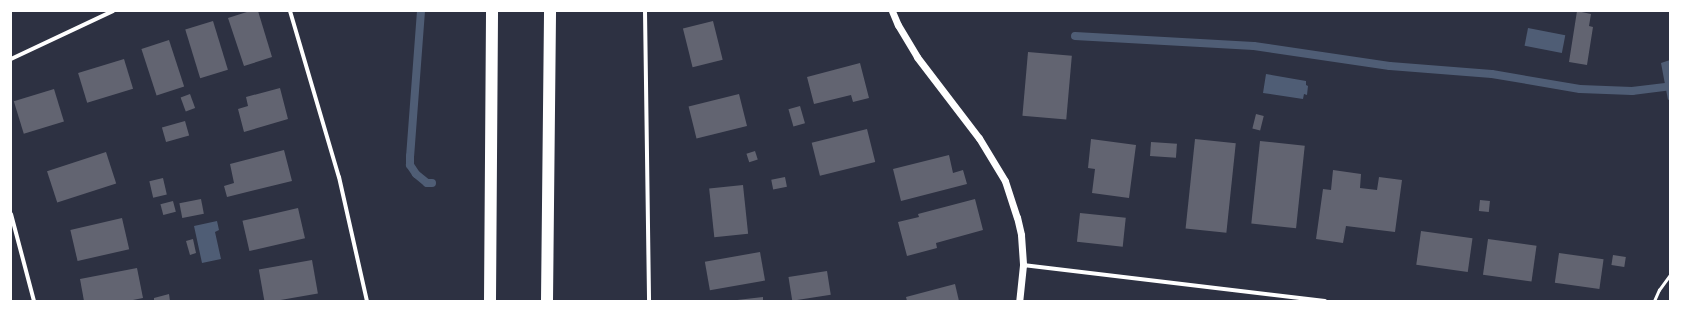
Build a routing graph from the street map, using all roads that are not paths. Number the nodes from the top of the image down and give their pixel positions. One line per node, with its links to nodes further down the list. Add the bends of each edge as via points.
1 (113, 11): 7 (street)
2 (290, 11): 11 (street, via 339,177)
3 (492, 11): 12 (highway)
4 (550, 11): 13 (highway)
5 (645, 11): 14 (street)
6 (892, 11): 9 (street, via 917,57 979,138 1005,181 1017,217)
7 (11, 59)
8 (11, 214): 10 (street)
9 (1023, 265): 15 (street); 16 (street)
10 (34, 301)
11 (366, 301)
12 (490, 301)
13 (546, 301)
14 (649, 301)
15 (1019, 301)
16 (1325, 301)

